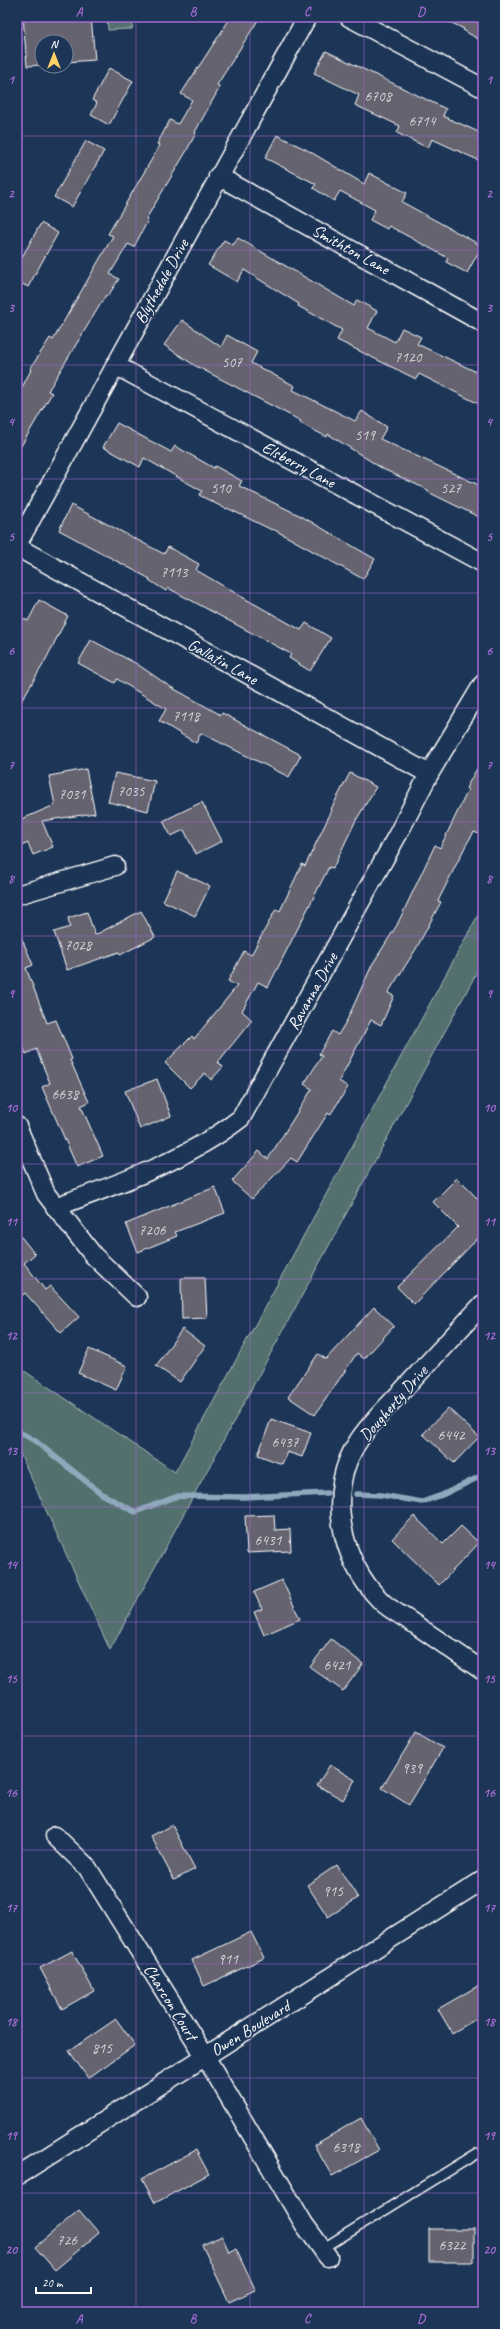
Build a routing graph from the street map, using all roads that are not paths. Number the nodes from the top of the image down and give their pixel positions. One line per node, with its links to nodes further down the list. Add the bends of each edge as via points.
1 (307, 17): 4 (street, Blythedale Drive)
2 (349, 17): 3 (street)
3 (483, 88)
4 (218, 176): 5 (street, Smithton Lane); 6 (street, Blythedale Drive)
5 (483, 323)
6 (115, 365): 7 (street, Blythedale Drive); 8 (street, Elsberry Lane)
7 (17, 546): 10 (street, Gallatin Lane)
8 (483, 563)
9 (483, 684): 10 (street, Ravanna Drive)
10 (429, 774): 14 (street, Ravanna Drive, via 241,1118 218,1136 175,1159)
11 (115, 866): 12 (street)
12 (17, 895)
13 (17, 1126): 14 (street, via 46,1194)
14 (55, 1207): 15 (street, via 93,1255)
15 (137, 1297)
16 (483, 1304): 17 (street, Dougherty Drive, via 358,1440 343,1479 341,1518 348,1551 366,1585 382,1602)
17 (483, 1671)
18 (55, 1836): 20 (street, Charcon Court, via 87,1867)
19 (483, 1880): 20 (street, Owen Boulevard, via 468,1892)
20 (205, 2056): 22 (street, Owen Boulevard); 23 (street, Charcon Court, via 304,2224)
21 (476, 2154): 23 (lane)
22 (17, 2176)
23 (325, 2253)

